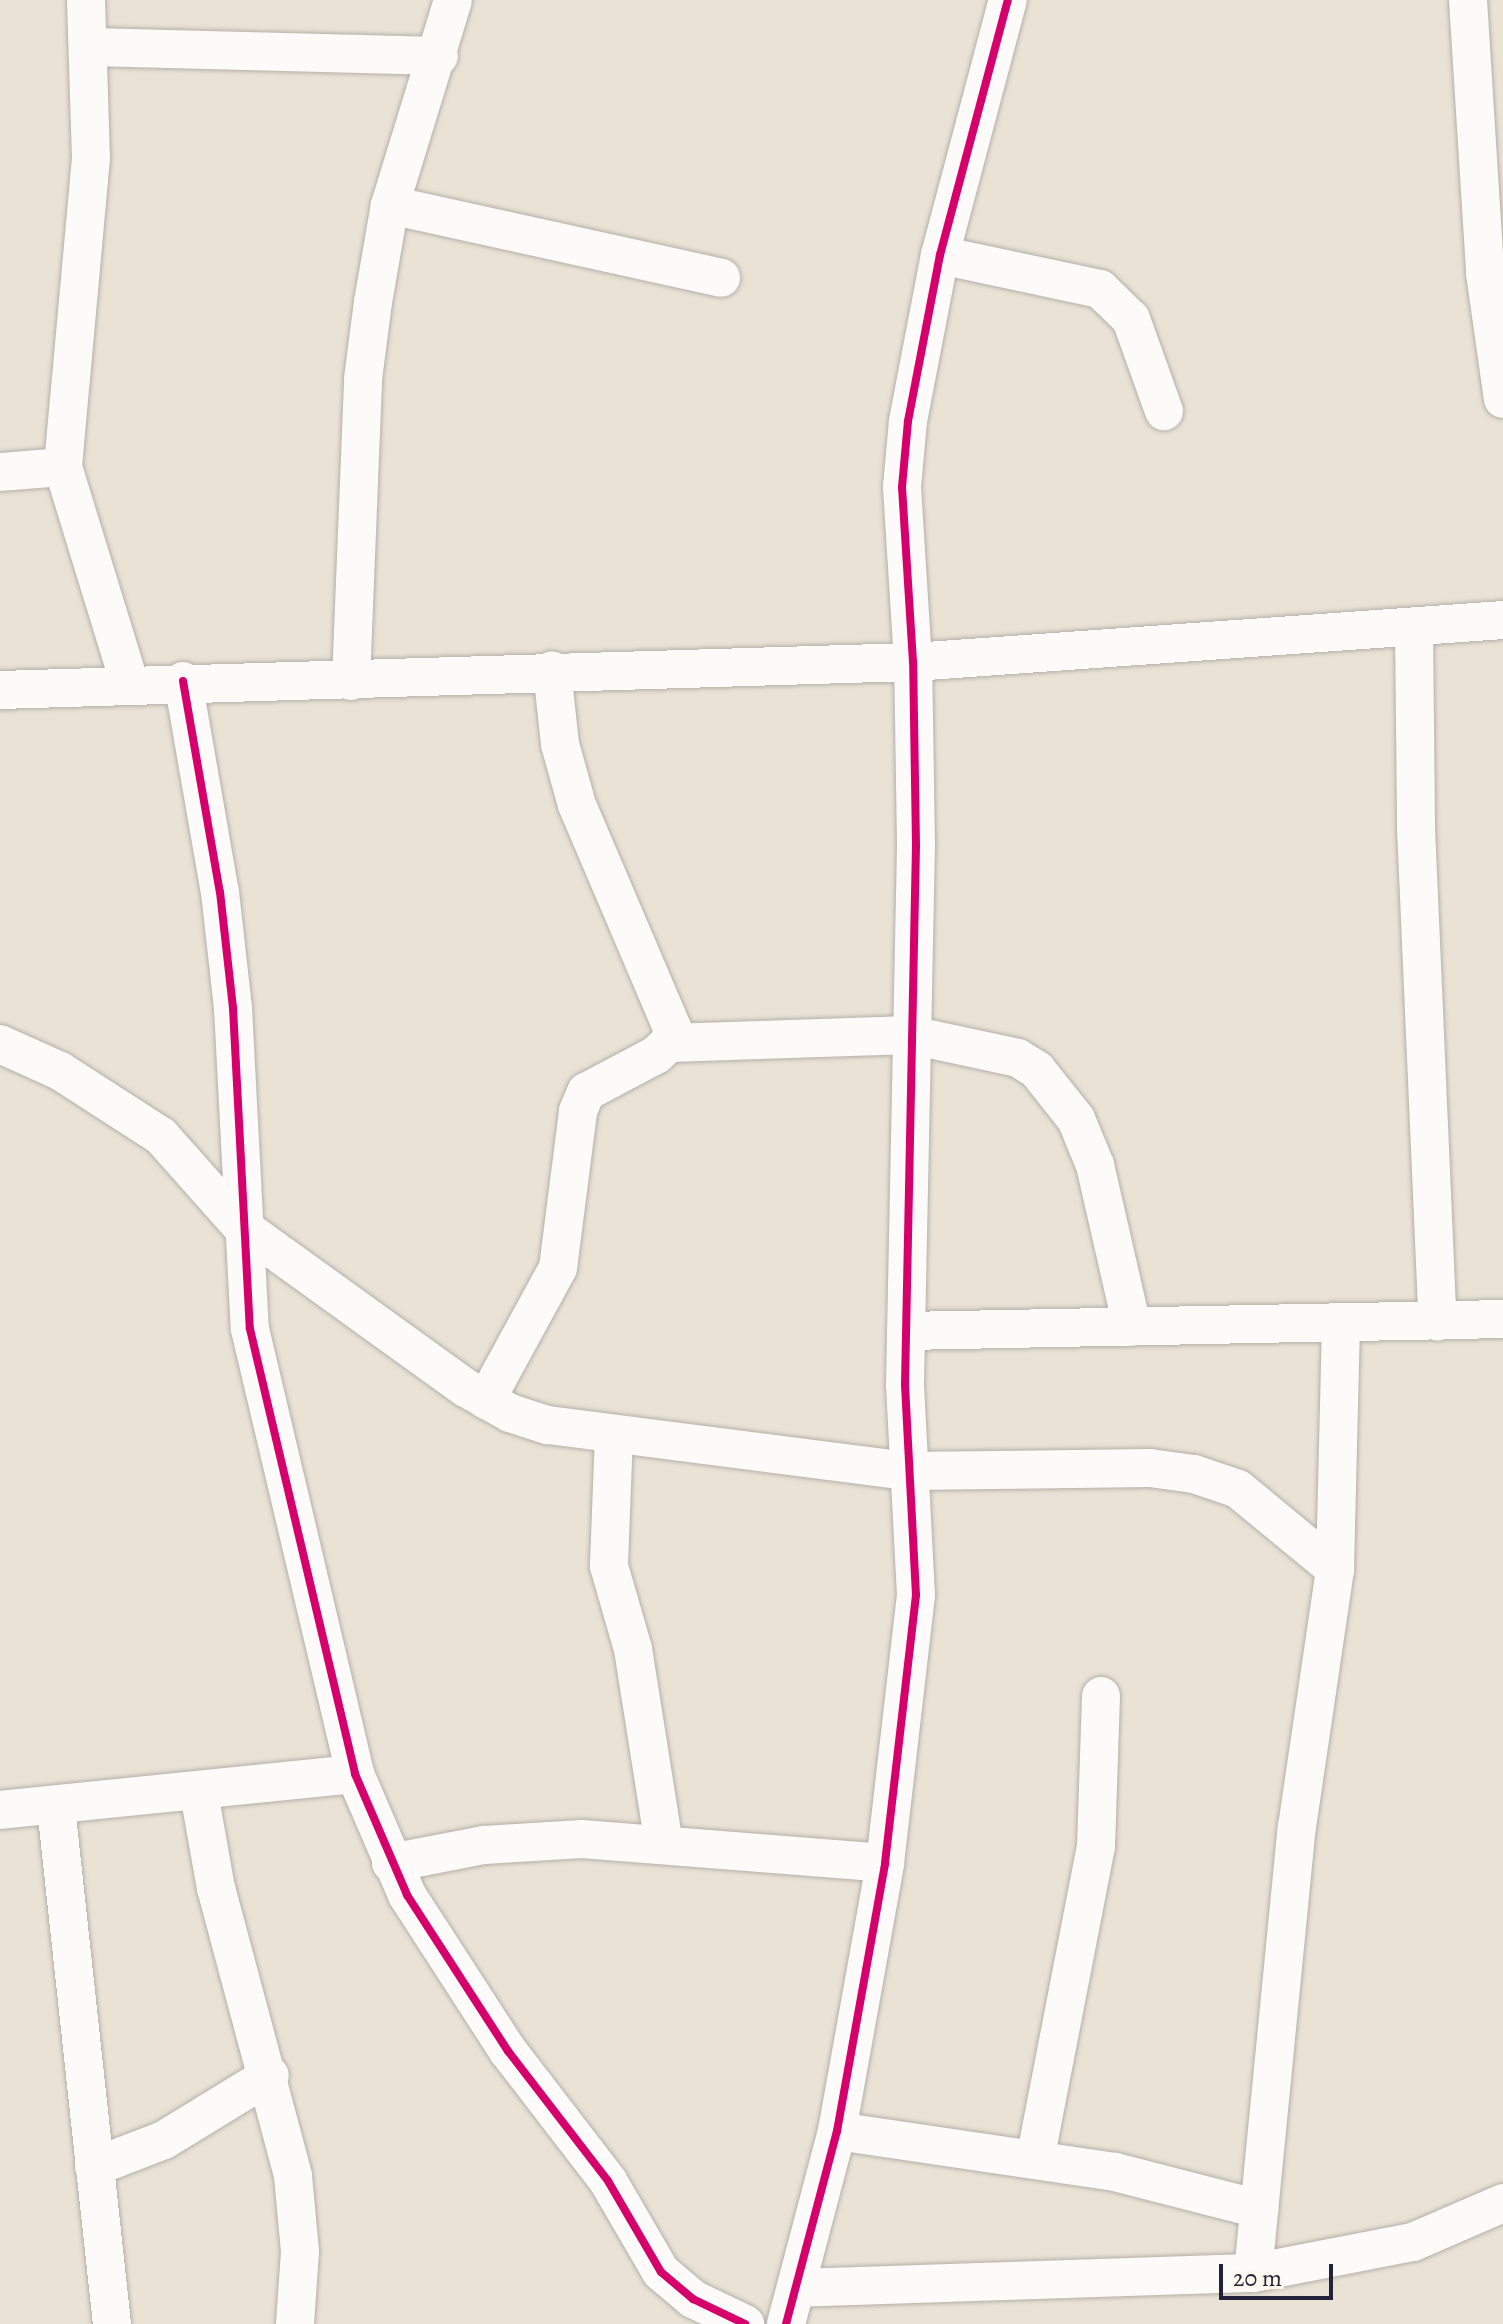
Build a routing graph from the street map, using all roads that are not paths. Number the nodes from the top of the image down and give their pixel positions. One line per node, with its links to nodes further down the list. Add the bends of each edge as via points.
1 (86, 0): 5 (street)
2 (453, 0): 6 (street)
3 (1008, 0): 8 (street)
4 (1468, 0): 10 (street, via 1485,273)
5 (91, 47): 6 (street); 12 (street, via 91,158)
6 (439, 56): 7 (street)
7 (390, 205): 9 (street); 19 (street, via 363,379)
8 (940, 255): 11 (street, via 1100,289 1131,319); 16 (street, via 908,421 902,487)
9 (721, 278)
10 (1503, 399)
11 (1164, 411)
12 (63, 467): 13 (street); 20 (street)
13 (0, 472)
14 (1503, 620): 15 (street)
15 (1414, 629): 16 (street); 27 (street, via 1416,828)
16 (913, 662): 17 (street); 22 (street)
17 (552, 670): 19 (street); 23 (street, via 560,744 577,805 667,1008 673,1030)
18 (183, 681): 19 (street); 20 (street); 25 (street, via 220,892 233,1008)
19 (351, 681)
20 (129, 682): 21 (street)
21 (0, 690)
22 (911, 1035): 23 (street); 29 (street, via 1018,1058 1057,1089 1095,1165); 30 (street)
23 (669, 1043): 31 (street, via 586,1092 578,1111 558,1268)
24 (0, 1044): 25 (street, via 60,1071 161,1136)
25 (241, 1226): 31 (street); 36 (street, via 250,1329)
26 (1503, 1319): 27 (street)
27 (1438, 1322): 28 (street)
28 (1341, 1323): 29 (street); 34 (street)
29 (1132, 1327): 30 (street)
30 (906, 1331): 33 (street)
31 (486, 1400): 32 (street, via 548,1425)
32 (614, 1434): 33 (street); 40 (street, via 609,1566 633,1649)
33 (906, 1471): 34 (street, via 1150,1468 1205,1476 1238,1489); 42 (street, via 916,1595)
34 (1335, 1569): 48 (street, via 1297,1827)
35 (1101, 1696): 45 (street, via 1096,1847)
36 (355, 1774): 37 (street); 41 (street)
37 (199, 1793): 38 (street); 43 (street, via 216,1888)
38 (56, 1807): 39 (street); 46 (street)
39 (0, 1810)
40 (664, 1845): 41 (street, via 541,1839); 42 (street)
41 (391, 1863): 53 (street, via 508,2051 608,2181 661,2272 693,2299)
42 (885, 1863): 44 (street)
43 (270, 2075): 46 (street, via 164,2140); 52 (street, via 298,2216)
44 (837, 2131): 45 (street); 50 (street)
45 (1035, 2160): 48 (street, via 1115,2172)
46 (94, 2167): 51 (street)
47 (1503, 2203): 49 (street, via 1413,2242)
48 (1259, 2209): 49 (street)
49 (1253, 2273): 50 (street)
50 (791, 2306)
51 (112, 2324)
52 (295, 2324)
53 (745, 2324)

